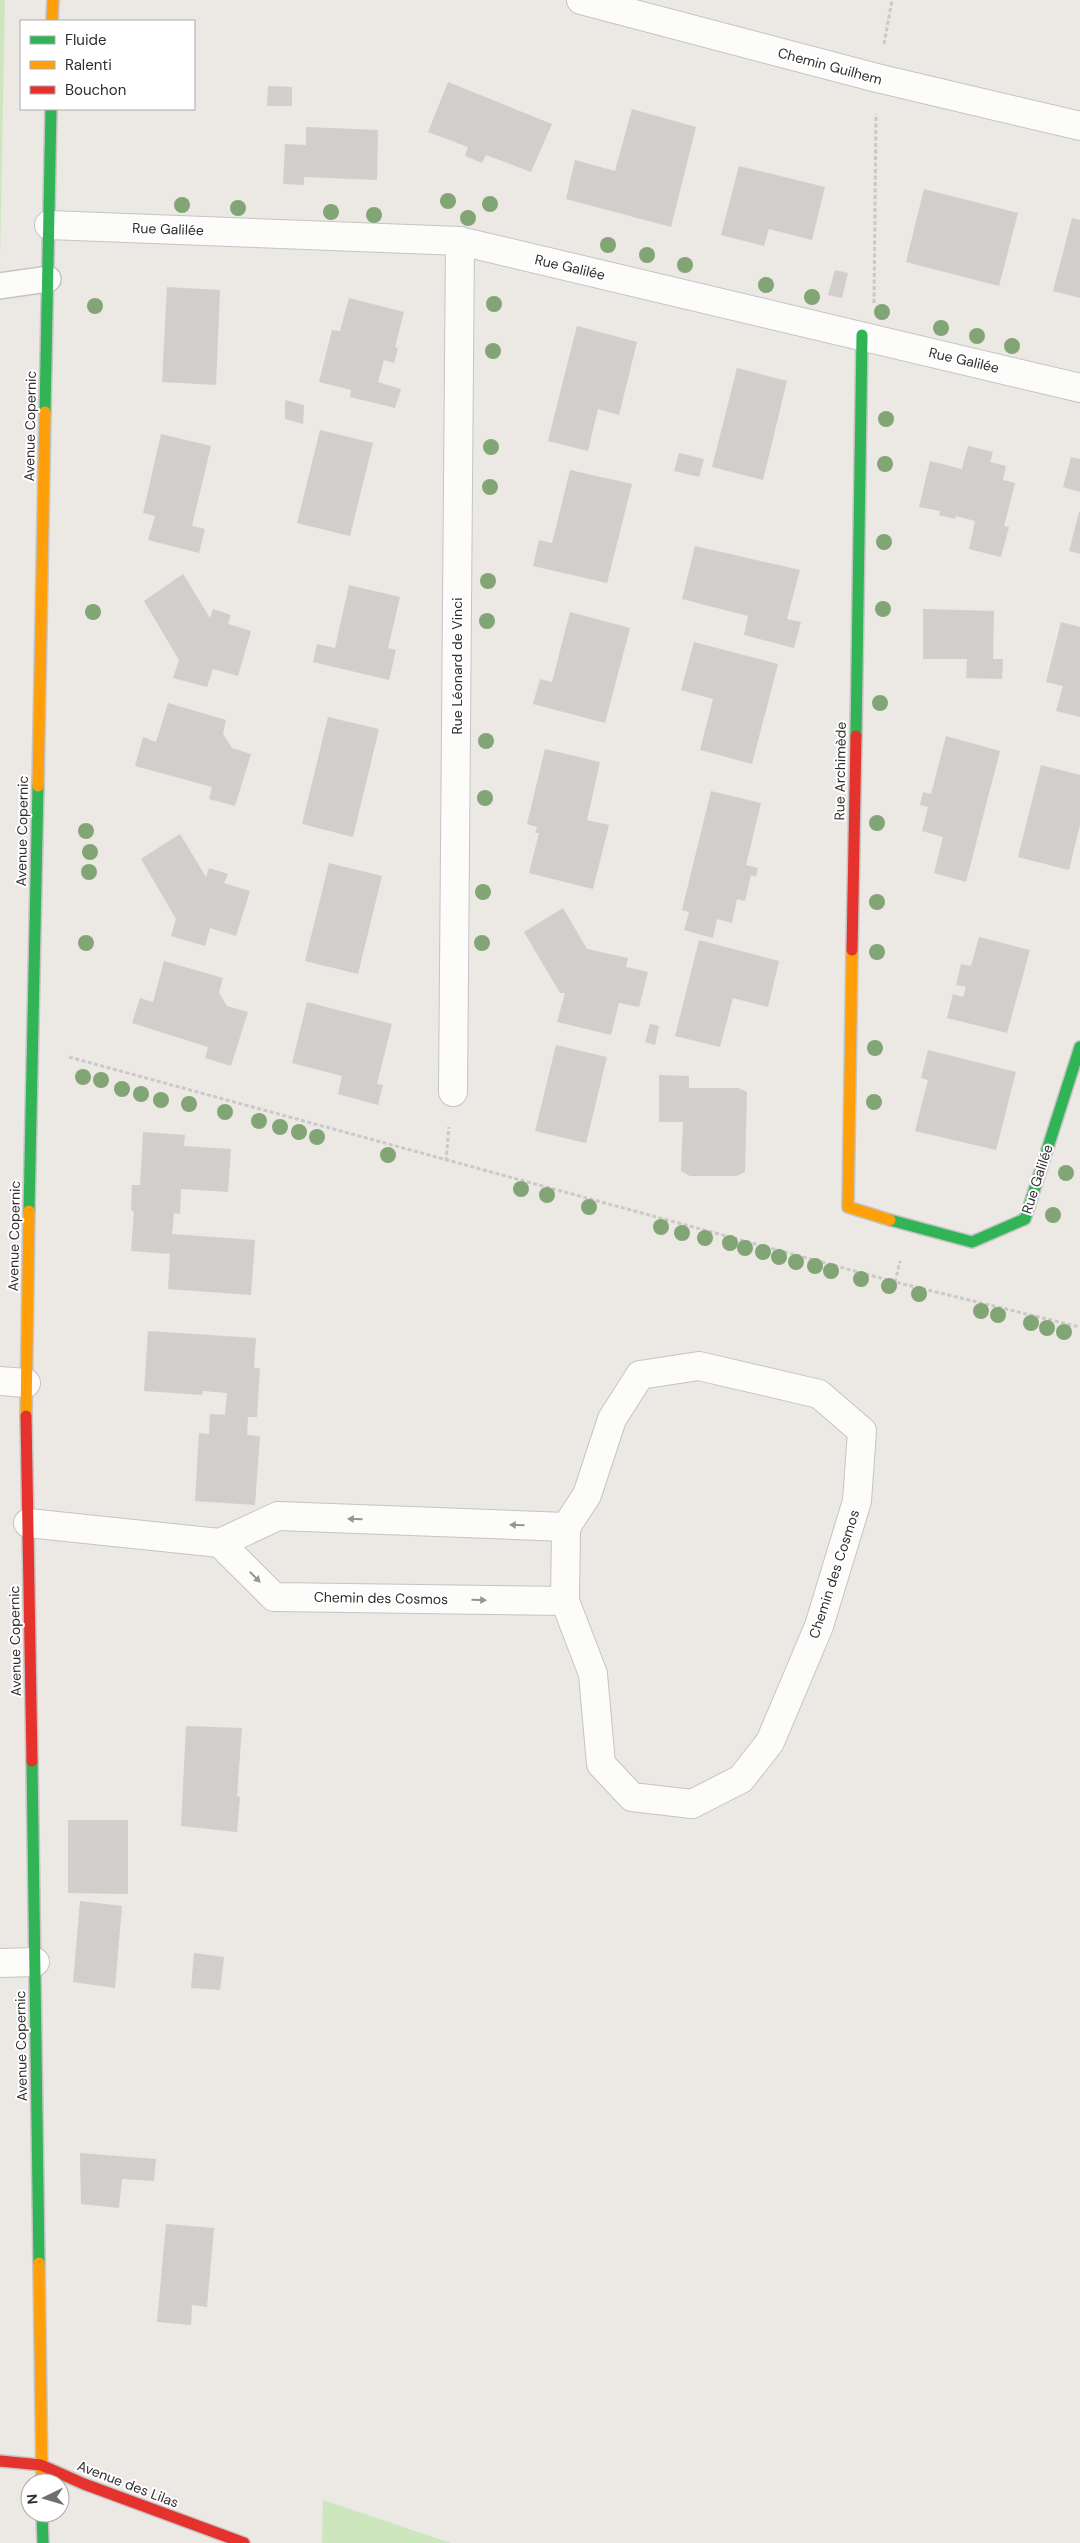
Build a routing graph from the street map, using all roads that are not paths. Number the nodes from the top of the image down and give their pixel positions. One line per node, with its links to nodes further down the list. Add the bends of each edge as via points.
1 (53, 0): 3 (street)
2 (581, 0): 5 (street, Chemin Guilhem, via 877,78)
3 (52, 20)
4 (52, 110): 6 (street, Avenue Copernic)
5 (1080, 126)
6 (49, 225): 7 (street, Rue Galilée); 8 (street, Avenue Copernic)
7 (460, 241): 10 (street, Rue Galilée); 13 (street, Rue Léonard de Vinci)
8 (48, 278): 9 (lane); 15 (street, Avenue Copernic, via 32,1054)
9 (0, 286)
10 (862, 335): 11 (street, Rue Galilée); 14 (street, Rue Archimède)
11 (1080, 388)
12 (1080, 1047): 14 (street, Rue Galilée, via 1025,1219 972,1242)
13 (453, 1092)
14 (848, 1207)
15 (13, 1382): 16 (street, Avenue Copernic)
16 (28, 1523): 18 (street); 20 (street, Avenue Copernic)
17 (566, 1528): 18 (street, one-way to 18, via 278,1516); 19 (street, Chemin des Cosmos); 19 (street, Chemin des Cosmos, via 587,1495 612,1419 640,1375 699,1366 819,1394 862,1431 857,1501 818,1626 770,1742 741,1779 692,1804 632,1797 601,1764 593,1674)
18 (220, 1543): 19 (street, Chemin des Cosmos, one-way to 19, via 274,1597)
19 (565, 1601)
20 (34, 1962): 21 (street); 23 (street, Avenue Copernic)
21 (0, 1963)
22 (0, 2461): 23 (street, Avenue des Lilas)
23 (41, 2465): 24 (street, Avenue Copernic); 27 (street, Avenue des Lilas)
24 (41, 2473)
25 (42, 2523): 26 (street)
26 (43, 2543)
27 (244, 2543)

